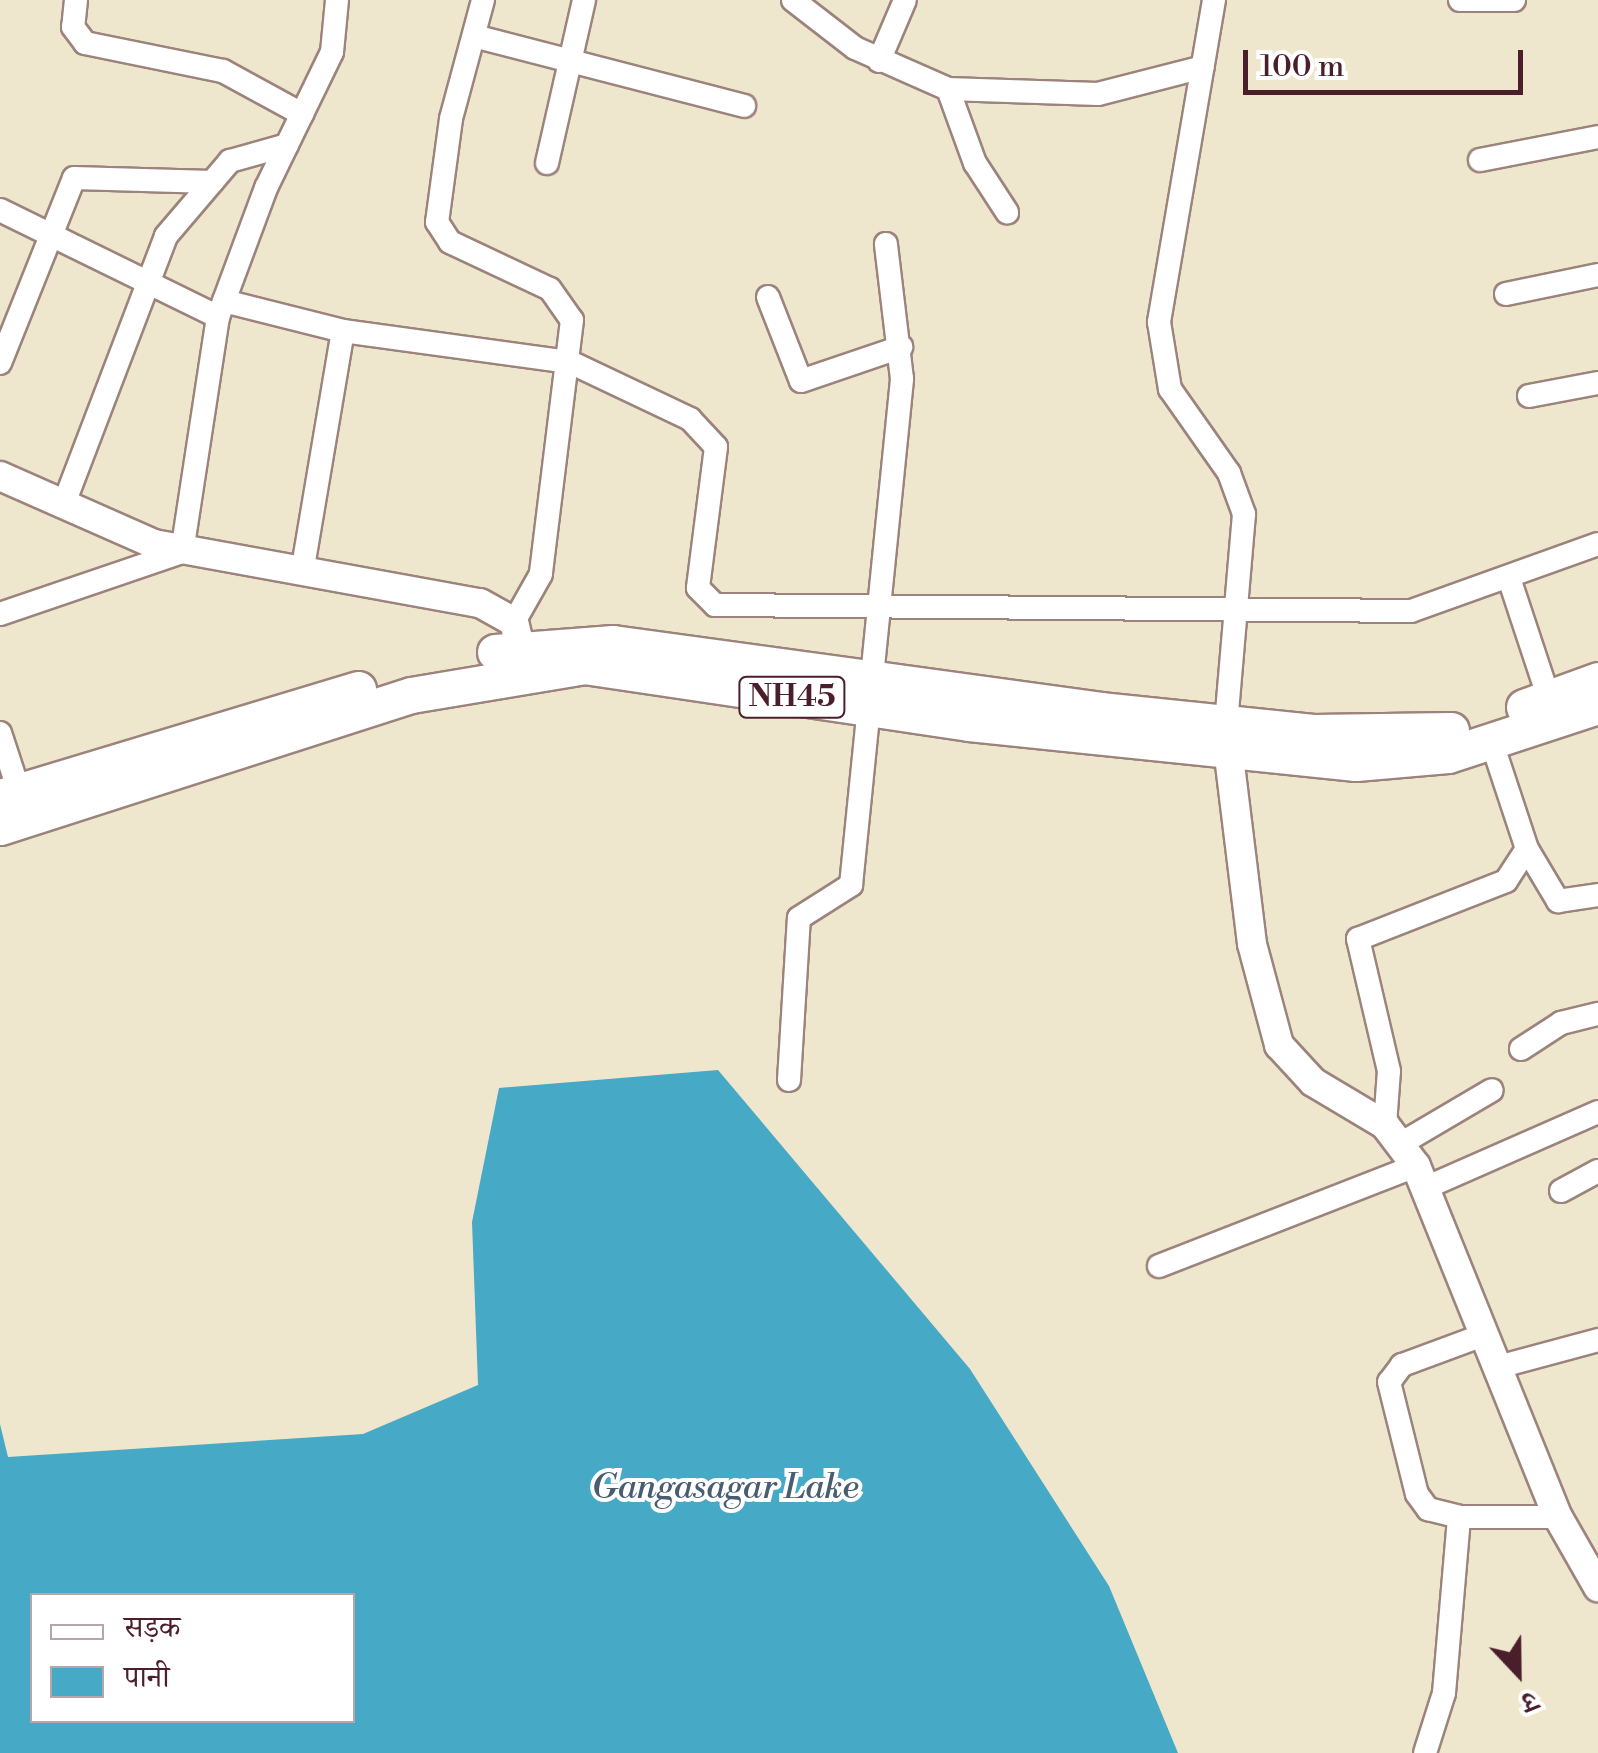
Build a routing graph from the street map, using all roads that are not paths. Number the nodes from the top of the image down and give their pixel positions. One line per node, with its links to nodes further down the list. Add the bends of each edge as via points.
1 (76, 0): 16 (street, via 74,27 85,43 223,72)
2 (337, 0): 16 (street, via 332,52)
3 (483, 0): 10 (street)
4 (584, 0): 12 (street)
5 (793, 0): 11 (street)
6 (904, 0): 11 (street)
7 (1214, 0): 13 (street)
8 (1460, 0): 9 (street)
9 (1514, 0)
10 (474, 36): 12 (street); 34 (street, via 438,222 450,242 560,297 572,320)
11 (879, 61): 14 (street)
12 (569, 62): 15 (street); 20 (street)
13 (1202, 67): 14 (street, via 1098,94); 44 (street, via 1159,322 1170,389 1241,504)
14 (948, 89): 23 (street, via 974,163)
15 (744, 106)
16 (302, 114): 18 (street)
17 (1598, 137): 19 (street)
18 (287, 144): 21 (street, via 242,154); 30 (street)
19 (1480, 160)
20 (547, 163)
21 (212, 182): 24 (street, via 83,174); 27 (street, via 166,236)
22 (0, 210): 24 (street)
23 (1007, 212)
24 (49, 236): 27 (street); 31 (street)
25 (886, 244): 33 (street)
26 (1598, 275): 28 (street)
27 (142, 284): 30 (street); 39 (street)
28 (1506, 294)
29 (768, 297): 33 (street, via 801,382)
30 (221, 309): 32 (street); 41 (street)
31 (6, 326): 35 (street)
32 (344, 331): 34 (street); 42 (street)
33 (901, 347): 45 (street)
34 (570, 362): 45 (street, via 714,437 704,602); 47 (street, via 540,574)
35 (0, 363)
36 (1598, 383): 37 (street)
37 (1529, 396)
38 (0, 476): 39 (street)
39 (64, 506): 41 (street)
40 (1598, 544): 43 (street)
41 (182, 552): 42 (street); 46 (street)
42 (303, 566): 47 (street, via 480,603)
43 (1510, 578): 44 (street, via 1411,611); 50 (street)
44 (1232, 608): 45 (street); 53 (street)
45 (875, 611): 49 (street)
46 (0, 614)
47 (521, 647): 49 (highway, NH45, via 625,644); 55 (highway, NH45); 56 (highway, NH45, via 411,695)
48 (1598, 680): 50 (highway, NH45)
49 (868, 692): 53 (highway, NH45); 61 (street, via 851,884 799,918)
50 (1549, 699): 53 (highway, NH45, via 1418,736)
51 (1598, 706): 54 (highway, NH45)
52 (0, 733): 55 (street)
53 (1227, 738): 54 (highway, NH45, via 1356,763); 64 (street, via 1252,944 1279,1045 1314,1082)
54 (1492, 743): 57 (street)
55 (9, 794)
56 (0, 826)
57 (1527, 848): 58 (street, via 1558,901); 64 (street, via 1506,881 1358,939)
58 (1598, 895)
59 (1598, 1014): 60 (street, via 1561,1023)
60 (1521, 1049)
61 (789, 1080)
62 (1492, 1090): 64 (street)
63 (1598, 1112): 64 (street)
64 (1407, 1156): 67 (street); 68 (street)
65 (1598, 1171): 66 (street)
66 (1561, 1190)
67 (1159, 1266)
68 (1486, 1334): 70 (street); 72 (street, via 1402,1365 1388,1382 1421,1503)
69 (1598, 1340): 70 (street)
70 (1498, 1367): 71 (street)
71 (1558, 1517): 72 (street); 73 (street)
72 (1459, 1518): 75 (street, via 1444,1693)
73 (1588, 1550): 74 (street)
74 (1598, 1587)
75 (1429, 1751)

